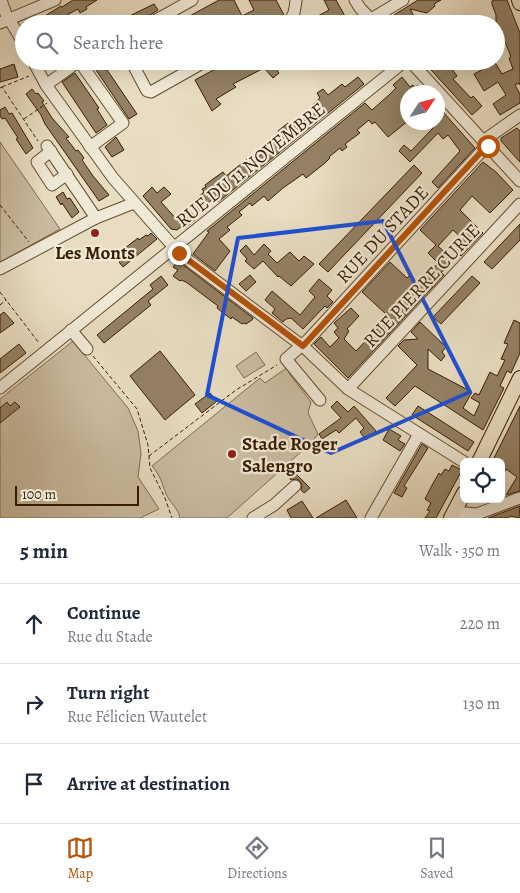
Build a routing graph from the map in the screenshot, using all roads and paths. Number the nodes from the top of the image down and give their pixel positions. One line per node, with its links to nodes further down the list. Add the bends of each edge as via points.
1 (1, 0): 12 (street)
2 (55, 0): 7 (street)
3 (192, 0): 8 (street)
4 (296, 0): 9 (street)
5 (355, 0): 10 (street)
6 (403, 0): 11 (street)
7 (21, 15)
8 (165, 15)
9 (293, 15)
10 (367, 15)
11 (383, 15)
12 (5, 22): 13 (street)
13 (15, 34)
14 (38, 70): 21 (street)
15 (67, 70): 22 (street)
16 (85, 70): 29 (street, via 123,123)
17 (136, 70): 18 (street, via 147,91 151,92)
18 (190, 70)
19 (394, 70): 37 (street, RUE DU 11 NOVEMBRE)
20 (418, 70): 28 (street)
21 (39, 73): 22 (street); 23 (path)
22 (46, 85): 24 (street)
23 (1, 87): 25 (path)
24 (55, 98): 27 (path); 29 (street)
25 (10, 99)
26 (520, 115): 28 (street, RUE DU STADE)
27 (24, 120)
28 (485, 143): 31 (street); 43 (street, RUE DU STADE, via 481,152)
29 (90, 147): 32 (street)
30 (67, 174): 30 (street, via 49,149 37,162 52,185); 35 (street)
31 (520, 181)
32 (134, 202): 35 (street); 37 (street)
33 (520, 204): 49 (street, RUE PIERRE CURIE)
34 (0, 205): 36 (path)
35 (96, 218): 38 (street)
36 (30, 243)
37 (174, 248): 42 (street, RUE DU 11 NOVEMBRE); 43 (street)
38 (0, 269)
39 (0, 292): 40 (path)
40 (6, 300): 41 (path); 45 (path)
41 (0, 305)
42 (71, 330): 44 (street); 45 (street, RUE DU 11 NOVEMBRE)
43 (303, 346): 46 (street); 49 (street)
44 (85, 347): 52 (path, via 137,408)
45 (45, 351): 48 (street, RUE DU 11 NOVEMBRE)
46 (286, 359): 50 (street); 52 (path, via 236,390)
47 (520, 378): 53 (main road)
48 (0, 388)
49 (348, 389): 51 (street)
50 (320, 400)
51 (419, 434): 54 (street); 61 (street)
52 (149, 456): 59 (path, via 150,468)
53 (481, 458)
54 (460, 460)
55 (295, 486): 60 (street, via 274,505)
56 (520, 498): 58 (street, via 477,514)
57 (460, 501): 58 (main road)
58 (453, 515)
59 (172, 518)
60 (252, 518)
61 (371, 518)

